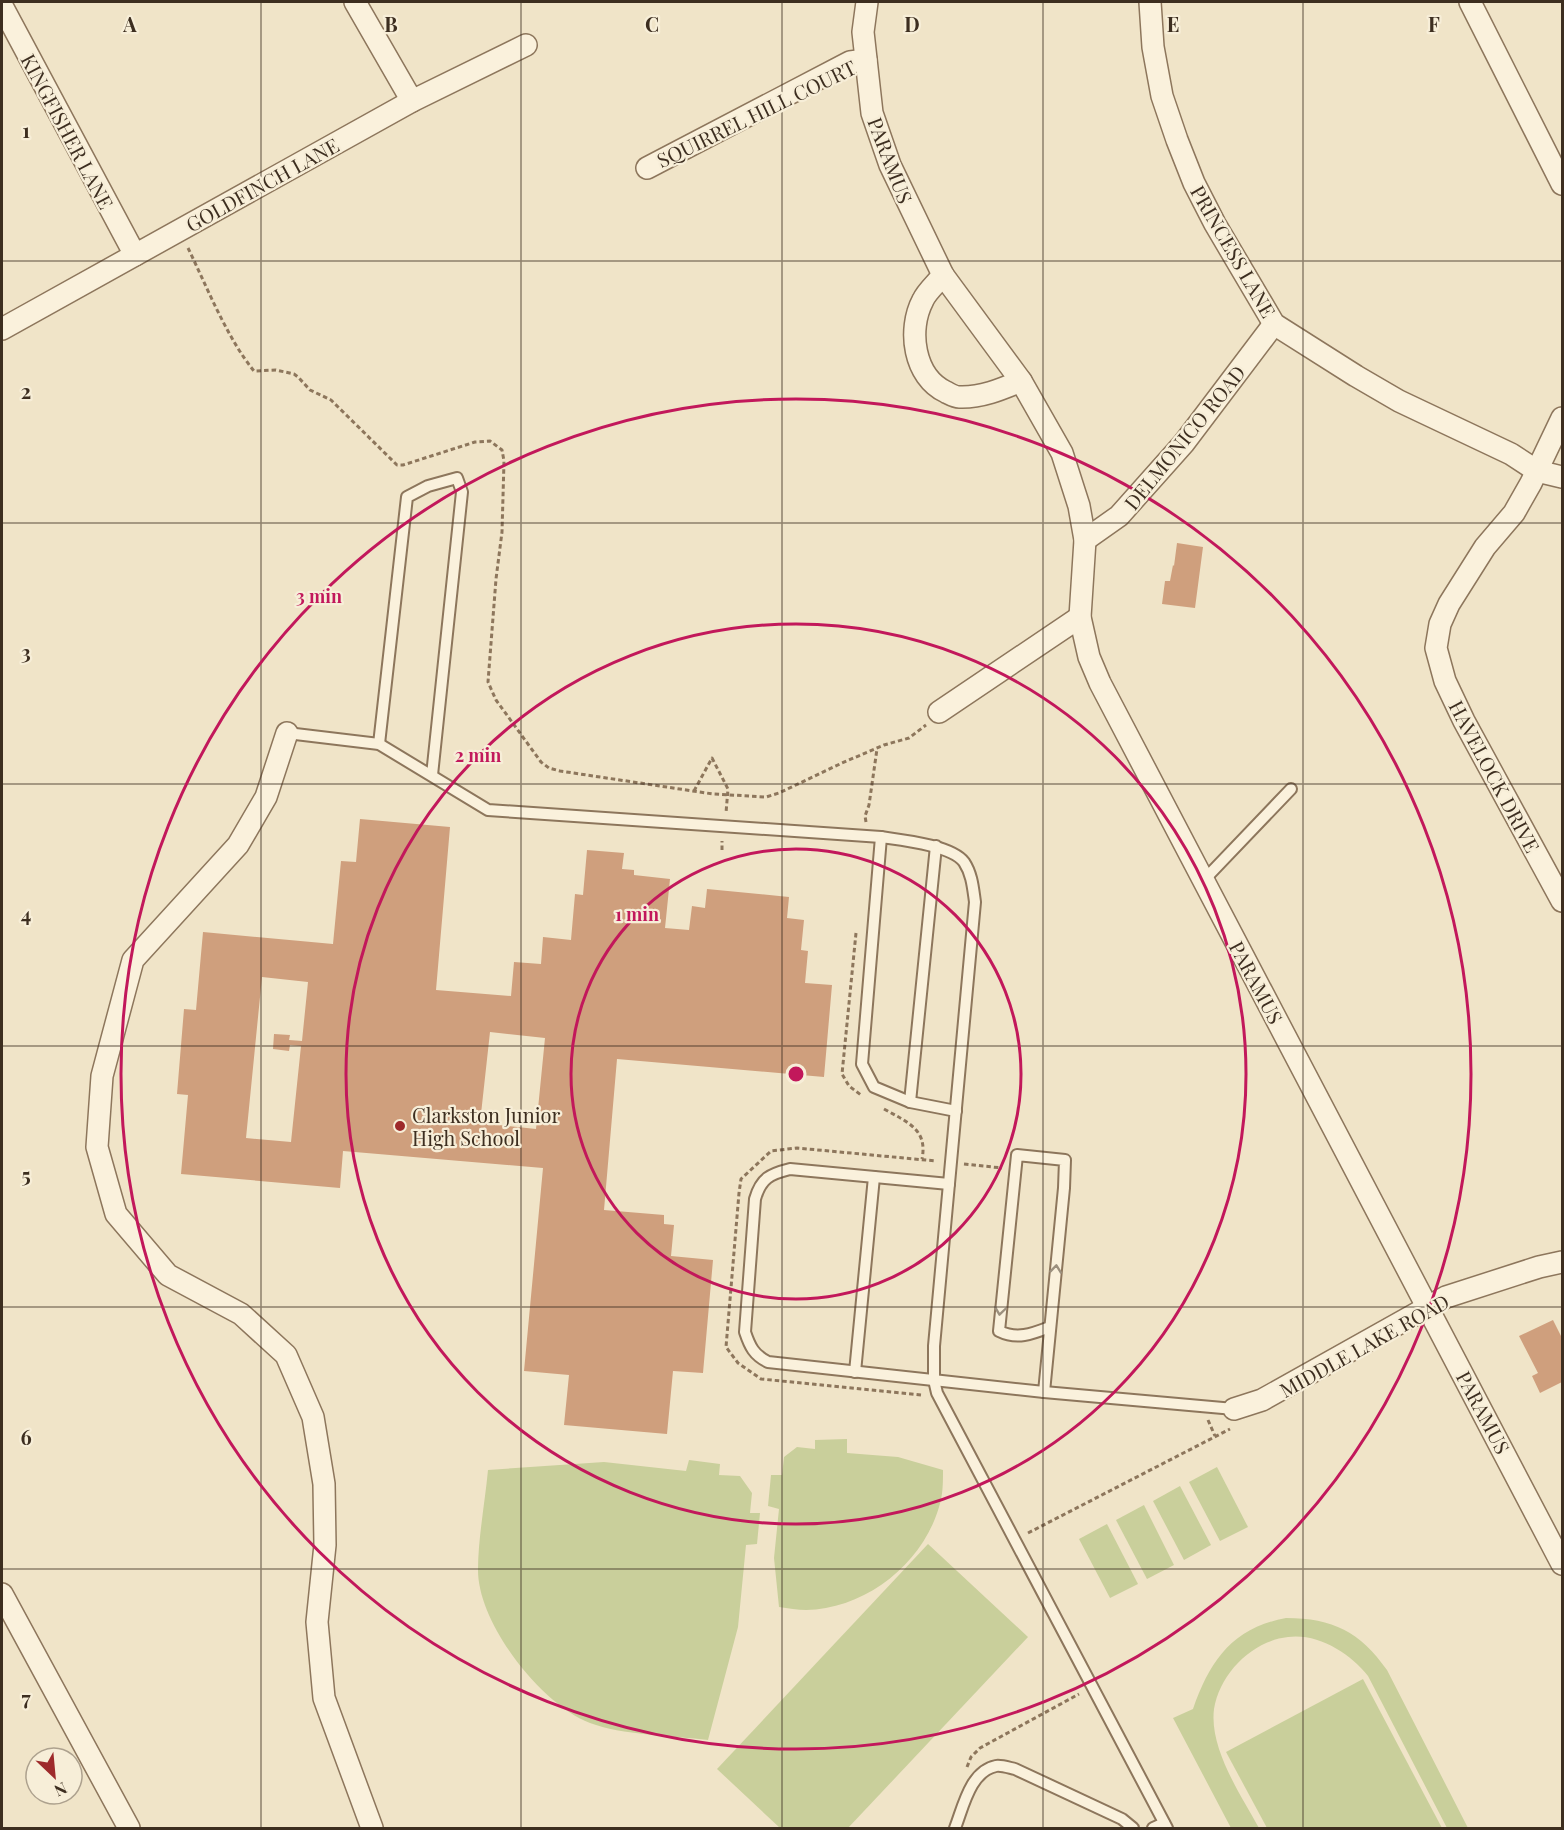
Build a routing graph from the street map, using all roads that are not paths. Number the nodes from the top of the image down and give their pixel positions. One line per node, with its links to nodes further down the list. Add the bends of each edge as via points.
1 (355, 2): 8 (street)
2 (867, 2): 7 (street, PARAMUS, via 863,32)
3 (1150, 2): 13 (street, PRINCESS LANE, via 1162,96 1176,140 1215,224)
4 (1470, 2): 10 (street)
5 (2, 6): 11 (street, KINGFISHER LANE)
6 (526, 45): 8 (street, GOLDFINCH LANE)
7 (866, 60): 9 (street, SQUIRREL HILL COURT, via 850,62); 12 (street, PARAMUS, via 872,113 890,165)
8 (412, 101): 11 (street, GOLDFINCH LANE)
9 (647, 168)
10 (1563, 184)
11 (135, 255): 14 (street, GOLDFINCH LANE)
12 (943, 275): 15 (street, PARAMUS); 15 (street, via 923,299 916,319 915,344 921,368 936,387 957,397 996,392)
13 (1274, 324): 17 (street, PRINCESS LANE, via 1399,401 1511,454); 19 (street, DELMONICO ROAD, via 1184,443 1119,516)
14 (2, 329)
15 (1021, 381): 19 (street, PARAMUS, via 1062,453 1079,506)
16 (1563, 418): 17 (street)
17 (1537, 471): 18 (street, PRINCESS LANE); 29 (street, HAVELOCK DRIVE, via 1514,513 1485,547 1449,603 1436,648 1445,681 1464,720)
18 (1563, 477)
19 (1084, 540): 20 (street, PARAMUS)
20 (1080, 617): 21 (street); 28 (street, PARAMUS, via 1100,683)
21 (939, 712)
22 (287, 733): 23 (lane); 45 (street, via 266,797 238,845 133,960 102,1076 97,1147 116,1214 168,1275 240,1314 286,1354 313,1417 324,1484 324,1545 317,1622 324,1698)
23 (379, 744): 24 (lane); 24 (lane, via 407,497 457,478 462,492)
24 (432, 775): 26 (lane, via 488,810)
25 (1291, 789): 28 (lane)
26 (881, 837): 27 (lane); 30 (lane, via 862,1064 874,1087)
27 (936, 846): 30 (lane); 31 (lane, via 962,860 972,876 975,902)
28 (1204, 880): 35 (street, PARAMUS)
29 (1563, 901)
30 (910, 1102): 31 (lane)
31 (956, 1111): 33 (lane)
32 (874, 1177): 33 (lane); 37 (lane); 37 (lane, via 790,1169 773,1173 759,1185 755,1198 745,1332 750,1348 768,1362)
33 (949, 1184): 38 (lane)
34 (1563, 1262): 35 (street, MIDDLE LAKE ROAD, via 1446,1297)
35 (1429, 1306): 40 (street, MIDDLE LAKE ROAD); 41 (street, PARAMUS)
36 (1050, 1328): 36 (lane, one-way to 36, via 1065,1160 1017,1155 999,1331 1023,1336); 39 (lane)
37 (855, 1372): 38 (lane)
38 (934, 1380): 39 (lane); 43 (lane, via 936,1393)
39 (1044, 1392): 40 (lane)
40 (1234, 1418)
41 (1563, 1564)
42 (2, 1594): 44 (street)
43 (1166, 1826): 48 (lane)
44 (129, 1828)
45 (372, 1828)
46 (955, 1828): 47 (lane, via 978,1776 996,1766 1015,1769 1122,1819)
47 (1133, 1828)
48 (1153, 1828)

